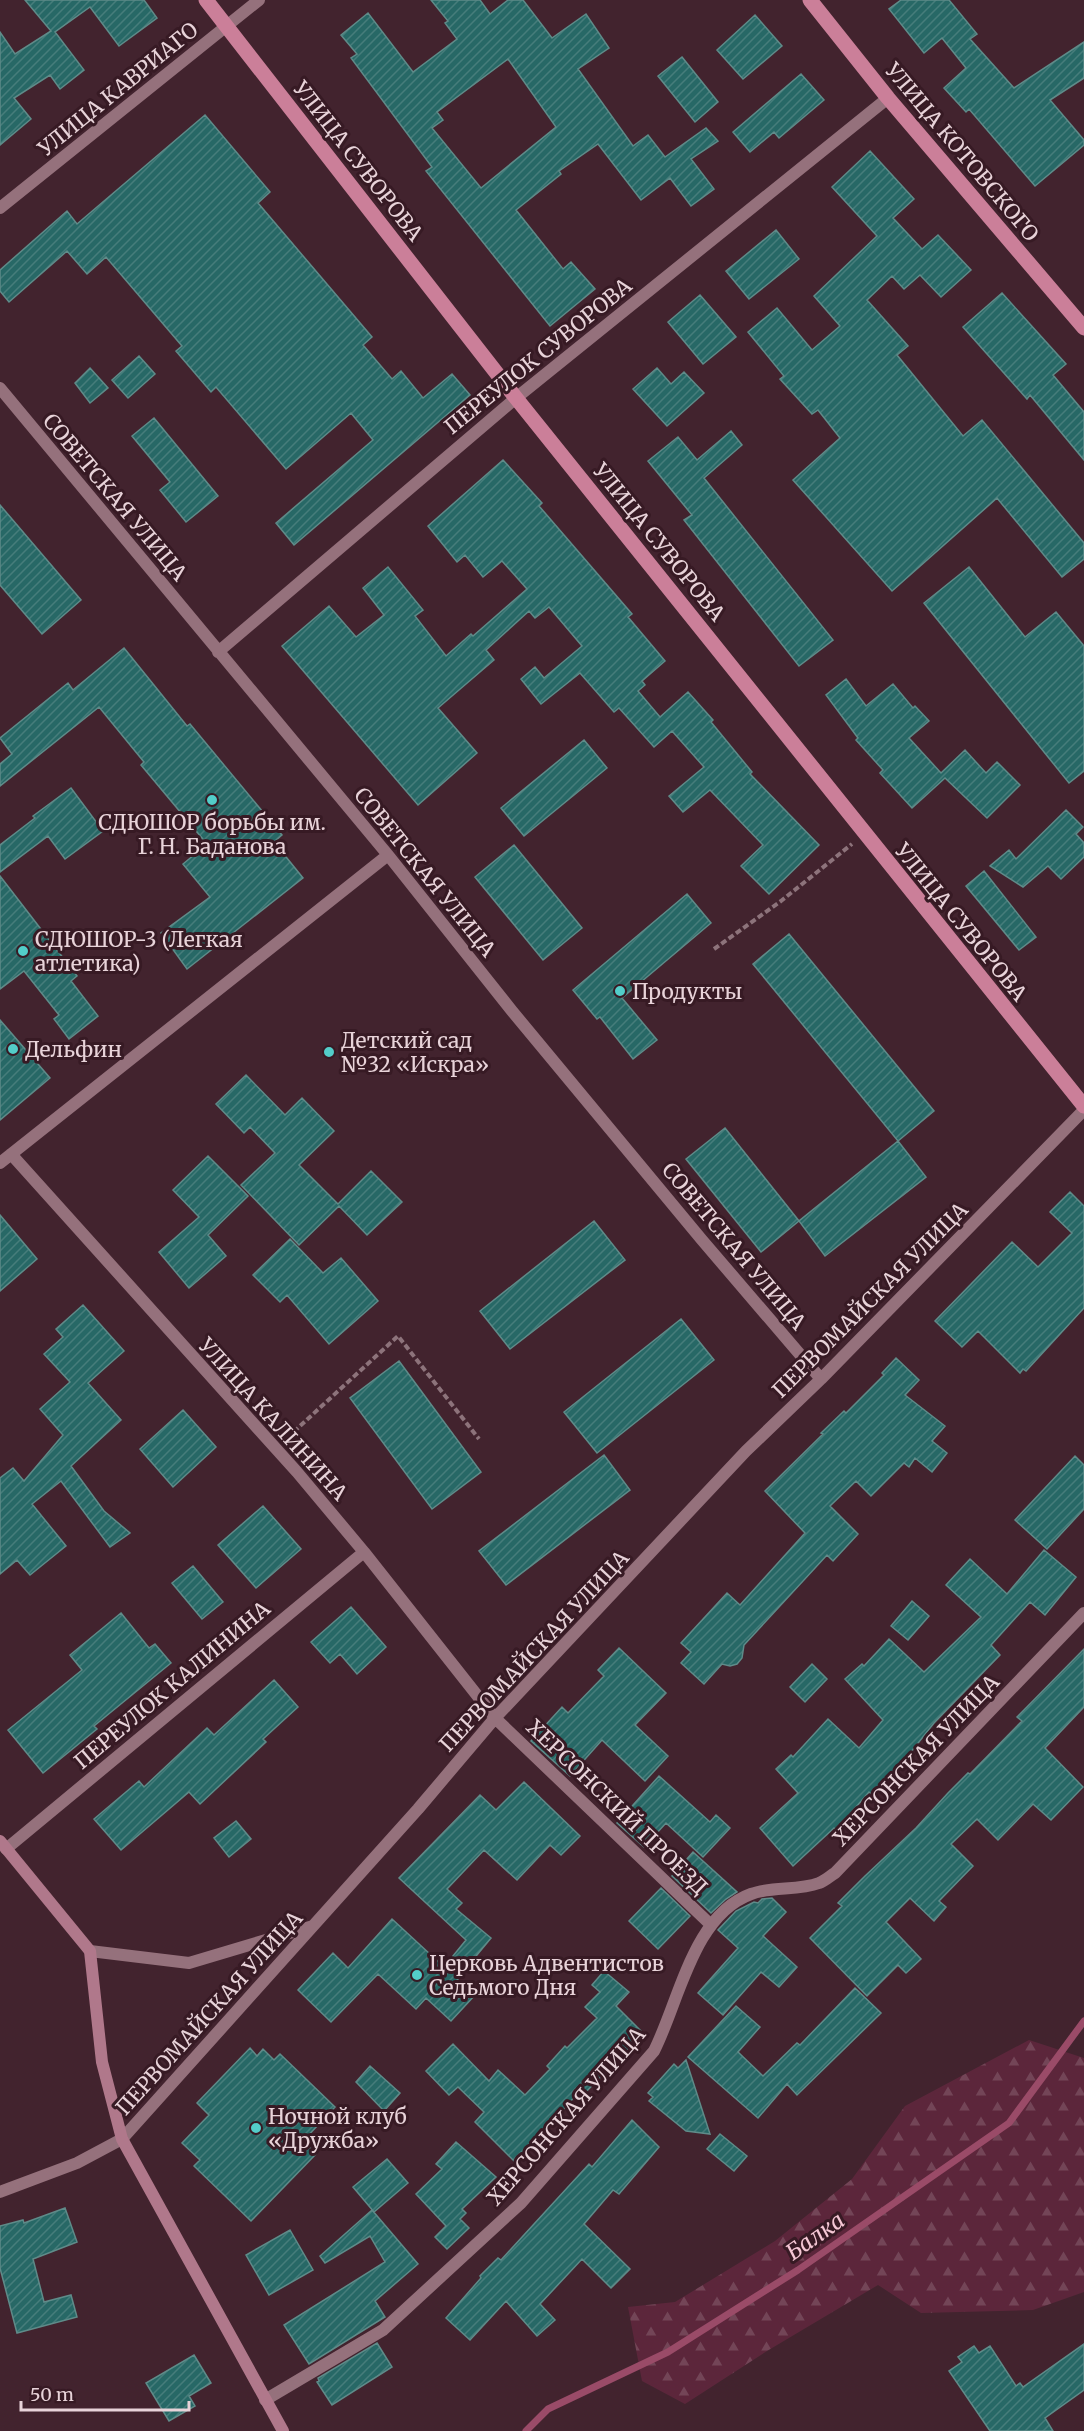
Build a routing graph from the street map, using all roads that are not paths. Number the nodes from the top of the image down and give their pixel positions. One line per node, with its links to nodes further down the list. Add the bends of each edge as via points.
1 (206, 0): 4 (main road, УЛИЦА СУВОРОВА)
2 (259, 0): 4 (street, УЛИЦА КАВРИАГО)
3 (810, 0): 5 (main road, УЛИЦА КОТОВСКОГО)
4 (226, 27): 6 (street, УЛИЦА КАВРИАГО); 9 (main road, УЛИЦА СУВОРОВА)
5 (888, 98): 7 (main road, УЛИЦА КОТОВСКОГО); 9 (street, ПЕРЕУЛОК СУВОРОВА)
6 (0, 208)
7 (1084, 328)
8 (0, 388): 10 (street, СОВЕТСКАЯ УЛИЦА)
9 (516, 398): 10 (street, ПЕРЕУЛОК СУВОРОВА); 12 (main road, УЛИЦА СУВОРОВА)
10 (218, 652): 11 (street, СОВЕТСКАЯ УЛИЦА)
11 (388, 855): 13 (street); 15 (street, СОВЕТСКАЯ УЛИЦА, via 512,1011)
12 (1084, 1108): 15 (street, ПЕРВОМАЙСКАЯ УЛИЦА)
13 (11, 1154): 14 (street); 16 (street, УЛИЦА КАЛИНИНА, via 276,1448)
14 (0, 1163)
15 (821, 1379): 18 (street, ПЕРВОМАЙСКАЯ УЛИЦА, via 746,1451)
16 (364, 1552): 18 (street, УЛИЦА КАЛИНИНА); 19 (street, ПЕРЕУЛОК КАЛИНИНА)
17 (1084, 1613): 21 (street, ХЕРСОНСКАЯ УЛИЦА, via 835,1874 819,1883 753,1893 738,1900)
18 (495, 1718): 20 (street, ПЕРВОМАЙСКАЯ УЛИЦА); 21 (street, ХЕРСОНСКИЙ ПРОЕЗД)
19 (3, 1845): 22 (main road)
20 (314, 1925): 22 (street, via 189,1963); 23 (street, ПЕРВОМАЙСКАЯ УЛИЦА)
21 (711, 1925): 25 (street, ХЕРСОНСКАЯ УЛИЦА, via 694,1952 654,2051 520,2203 383,2330)
22 (90, 1951): 23 (main road, via 102,2062)
23 (122, 2139): 24 (street, ПЕРВОМАЙСКАЯ УЛИЦА, via 77,2163); 25 (main road)
24 (0, 2192)
25 (265, 2400): 26 (main road)
26 (283, 2431)

